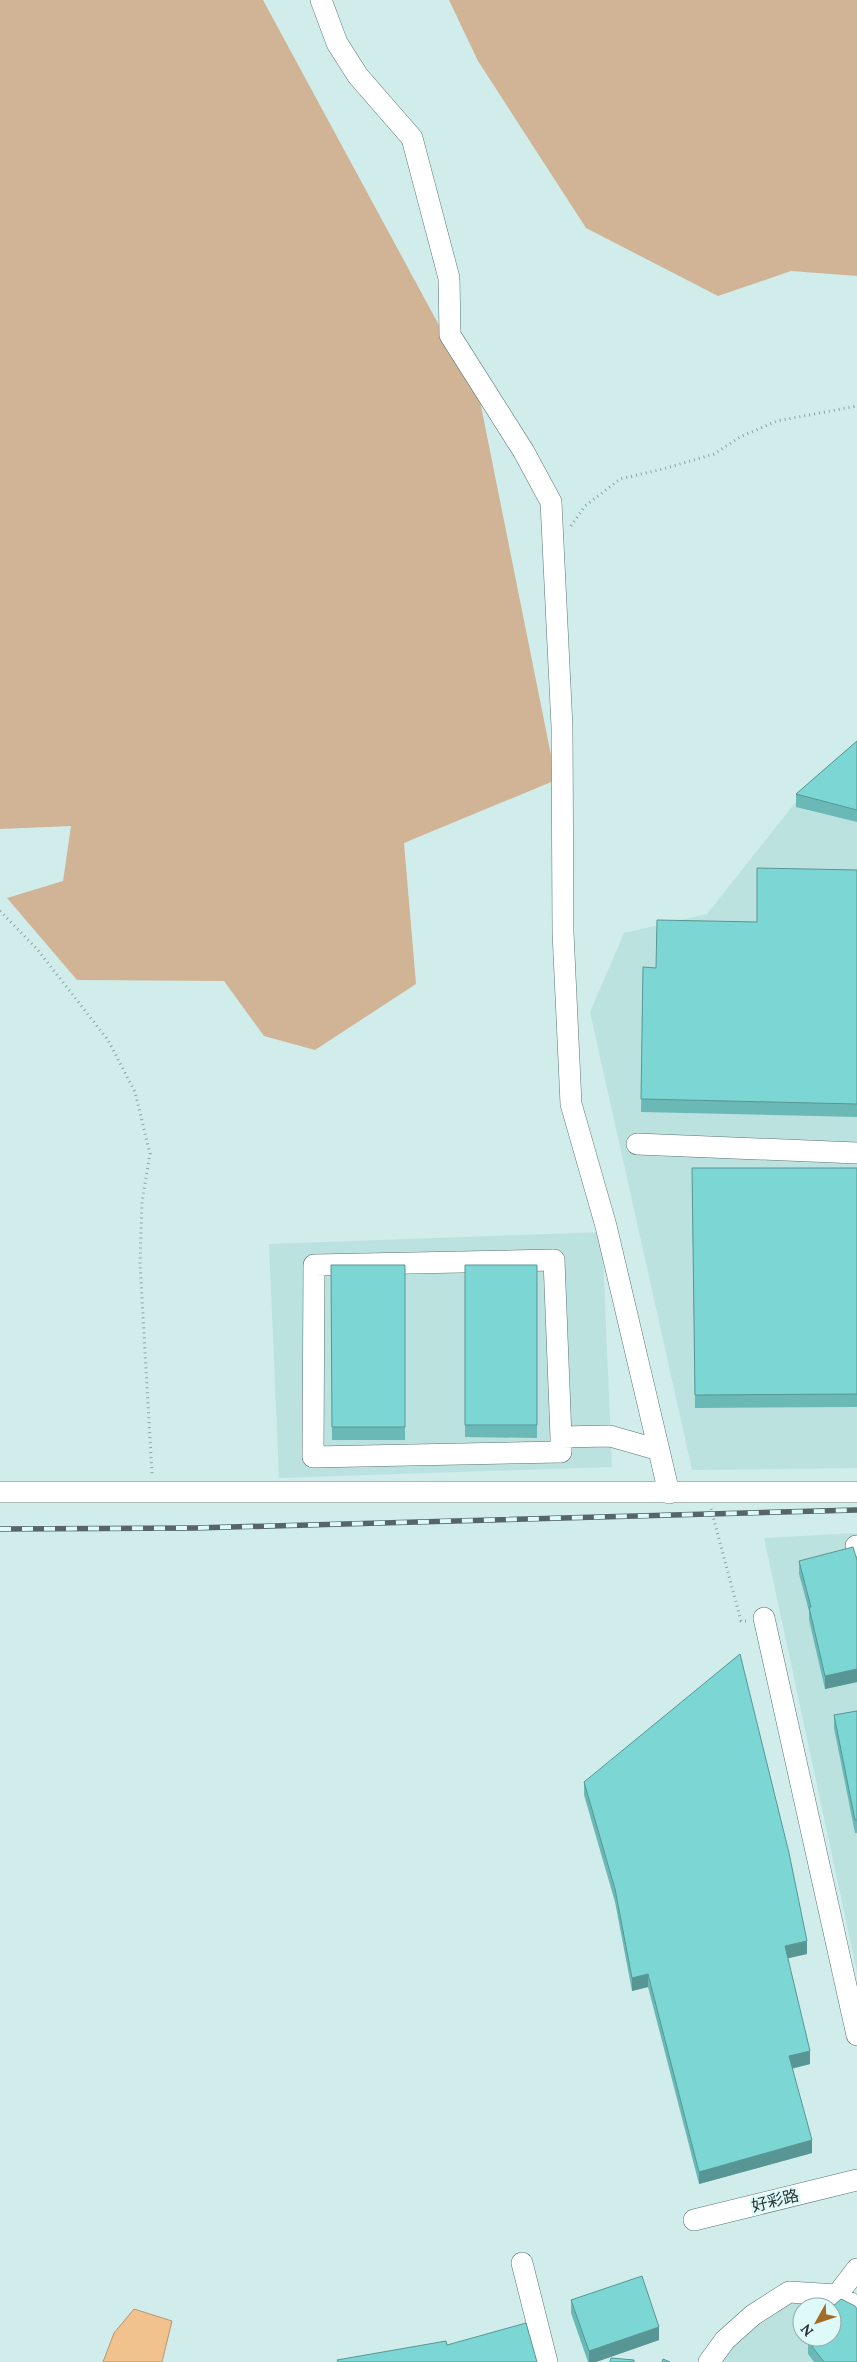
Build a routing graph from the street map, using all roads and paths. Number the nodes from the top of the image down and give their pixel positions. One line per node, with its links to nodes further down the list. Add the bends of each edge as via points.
1 (321, 0): 3 (street, via 337,43 358,76 412,138 449,278 450,335 524,452 551,502)
2 (857, 406): 3 (path, via 776,421 740,437 714,454 620,479 585,506)
3 (554, 551): 8 (street, via 562,728 562,932 571,1104 606,1226)
4 (0, 911): 10 (path, via 37,950 108,1040 135,1092 150,1154 142,1202 140,1263)
5 (637, 1144): 6 (street)
6 (857, 1153)
7 (561, 1437): 7 (street, via 554,1260 314,1264 313,1458 561,1452); 8 (street, via 610,1436)
8 (659, 1450): 12 (street)
9 (0, 1492): 10 (street)
10 (153, 1492): 12 (street)
11 (857, 1492): 13 (street)
12 (669, 1493): 13 (street)
13 (708, 1493): 14 (path, via 741,1621)
14 (764, 1618): 15 (street)
15 (857, 2035)
16 (857, 2180): 17 (street, 好彩路)
17 (694, 2220)
18 (522, 2263): 22 (street)
19 (857, 2269): 20 (street)
20 (838, 2295): 21 (street); 23 (street, via 789,2292 753,2315 725,2340)
21 (857, 2307)
22 (547, 2362)
23 (709, 2362)

